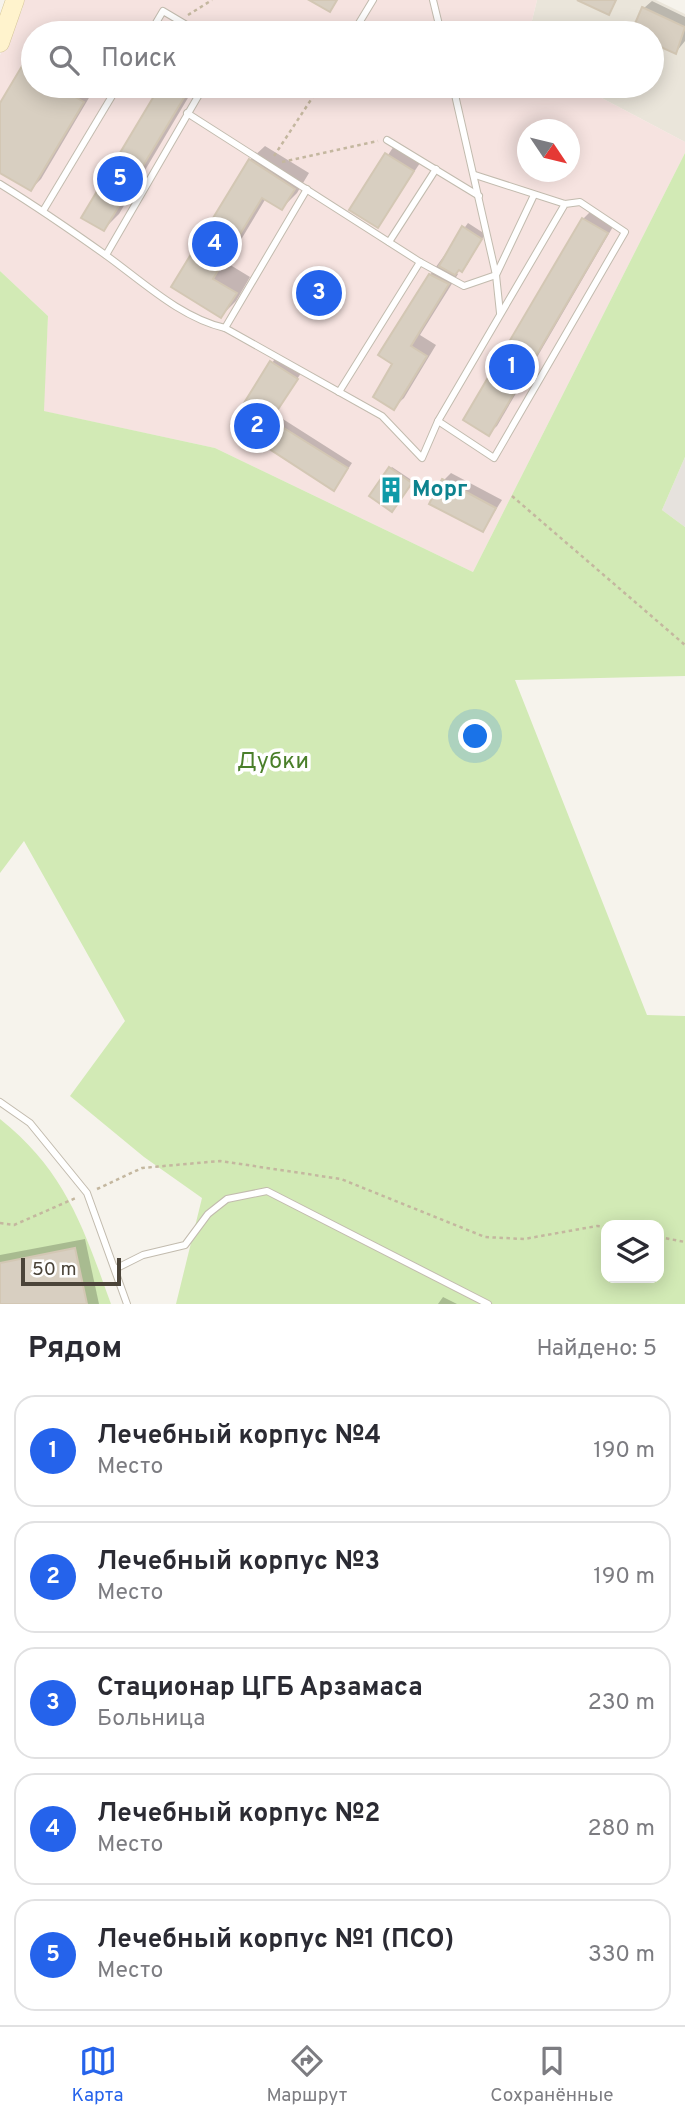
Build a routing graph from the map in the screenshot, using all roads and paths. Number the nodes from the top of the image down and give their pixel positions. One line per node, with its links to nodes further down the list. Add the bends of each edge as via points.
1 (16, 0): 9 (street)
2 (212, 0): 6 (path)
3 (373, 0): 7 (lane)
4 (433, 0): 8 (lane)
5 (157, 21): 6 (lane, via 163,11)
6 (178, 21)
7 (360, 21)
8 (438, 21)
9 (0, 43)
10 (111, 98): 24 (lane)
11 (196, 98): 14 (lane)
12 (312, 98): 16 (path)
13 (456, 98): 18 (lane)
14 (187, 113): 16 (lane); 26 (lane)
15 (387, 140): 16 (path); 17 (lane)
16 (269, 165): 20 (lane)
17 (436, 169): 22 (lane); 25 (lane)
18 (475, 175): 21 (lane); 22 (lane)
19 (0, 184): 24 (lane)
20 (307, 189): 25 (lane); 30 (lane)
21 (534, 195): 23 (lane); 28 (lane)
22 (479, 196): 28 (lane)
23 (565, 204): 29 (lane); 32 (lane, via 580,202 625,232 494,458)
24 (43, 211): 26 (lane)
25 (389, 242): 27 (lane)
26 (106, 256): 30 (lane, via 159,295 208,324)
27 (421, 262): 28 (lane, via 464,286); 31 (lane)
28 (496, 275): 29 (lane)
29 (500, 315): 32 (lane)
30 (225, 328): 31 (lane)
31 (339, 392): 32 (lane, via 382,416 422,458)
32 (438, 421)
33 (512, 496): 34 (path)
34 (685, 645)
35 (0, 1102): 36 (lane, via 30,1124)
36 (87, 1193): 37 (path, via 14,1225); 38 (path, via 142,1168 220,1161 341,1179 485,1237 524,1239); 41 (lane)
37 (0, 1223)
38 (601, 1226)
39 (664, 1238): 40 (path)
40 (685, 1242)
41 (115, 1269): 42 (lane); 43 (lane, via 143,1255 185,1245 208,1214 227,1199 267,1191)
42 (127, 1304)
43 (488, 1304)

